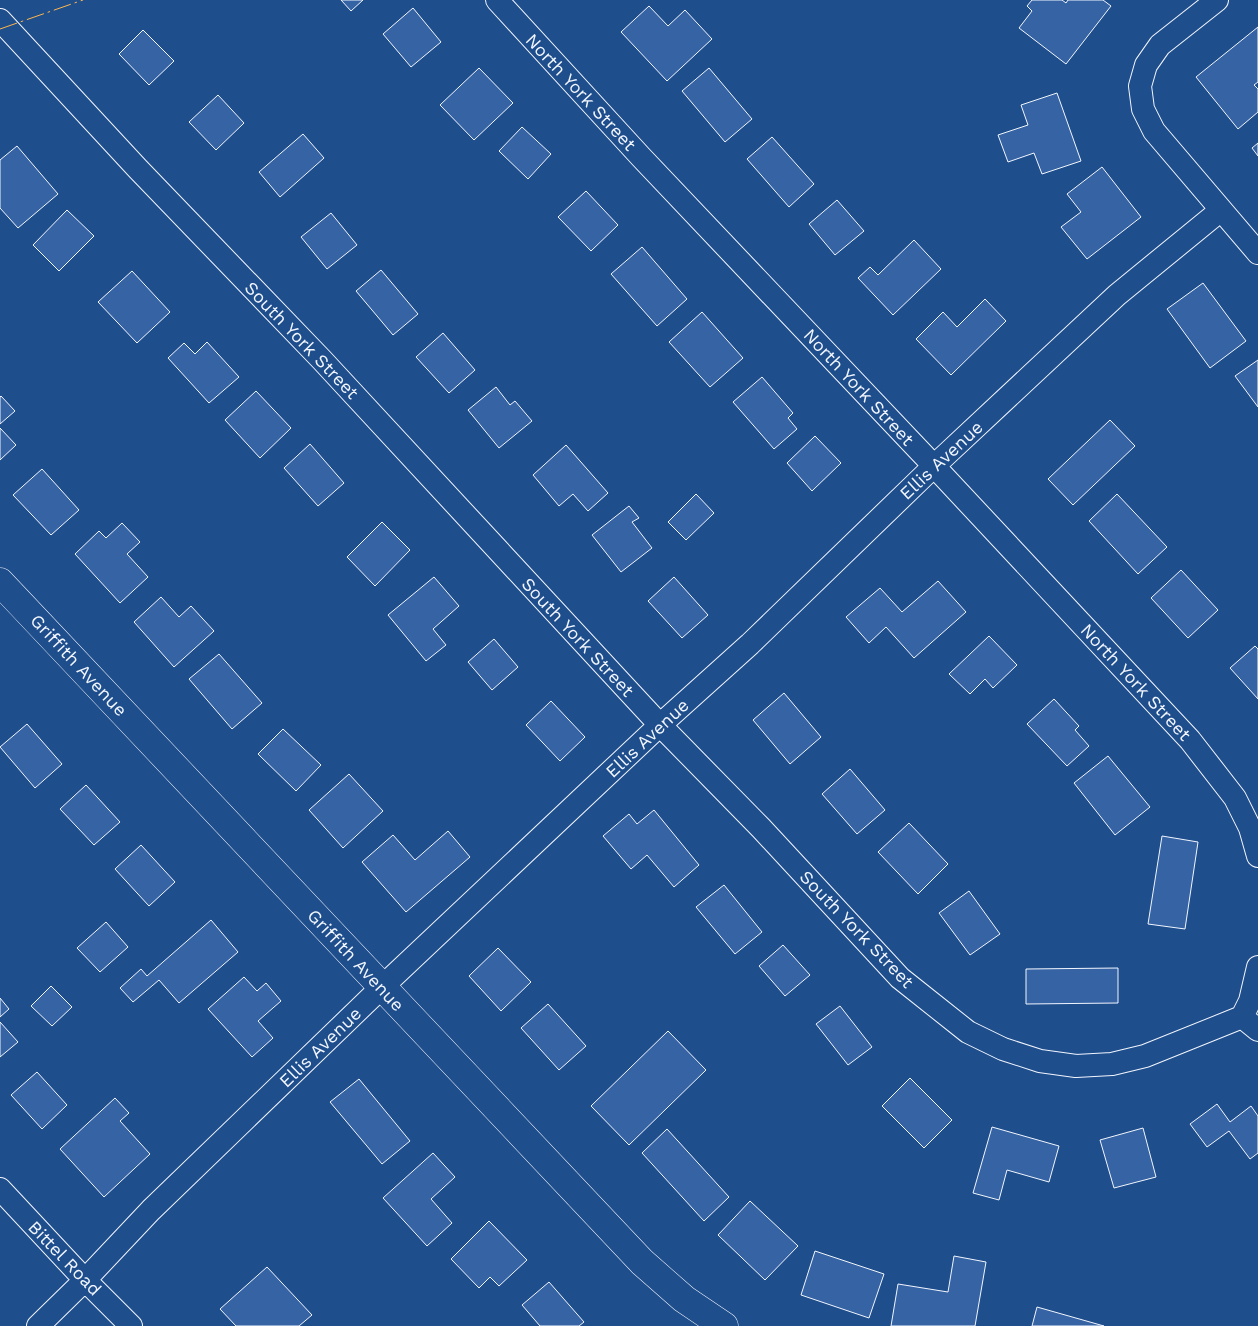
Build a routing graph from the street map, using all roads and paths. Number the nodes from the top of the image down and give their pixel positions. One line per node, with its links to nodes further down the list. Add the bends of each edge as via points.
1 (497, 0): 6 (street, North York Street)
2 (1217, 0): 4 (street, via 1160,45 1146,65 1140,86 1143,109 1154,131)
3 (0, 20): 8 (street, South York Street, via 322,360)
4 (1221, 210): 5 (street); 6 (street, Ellis Avenue, via 1117,295)
5 (1258, 253)
6 (934, 466): 8 (street, Ellis Avenue, via 750,644); 9 (street, North York Street, via 1190,740 1235,798 1250,828)
7 (0, 582): 11 (street, Griffith Avenue)
8 (660, 725): 11 (street, Ellis Avenue); 12 (street, South York Street, via 900,978 968,1032 1003,1049 1040,1061 1076,1066 1112,1064 1145,1056)
9 (1258, 856)
10 (1258, 967): 12 (street, via 1250,1001)
11 (382, 987): 14 (street, Ellis Avenue, via 151,1210); 17 (street, Griffith Avenue, via 642,1262 684,1299)
12 (1250, 1023)
13 (0, 1189): 14 (street, Bittel Road)
14 (85, 1280): 15 (street, Ellis Avenue); 16 (street, Bittel Road)
15 (38, 1326)
16 (131, 1326)
17 (724, 1326)

